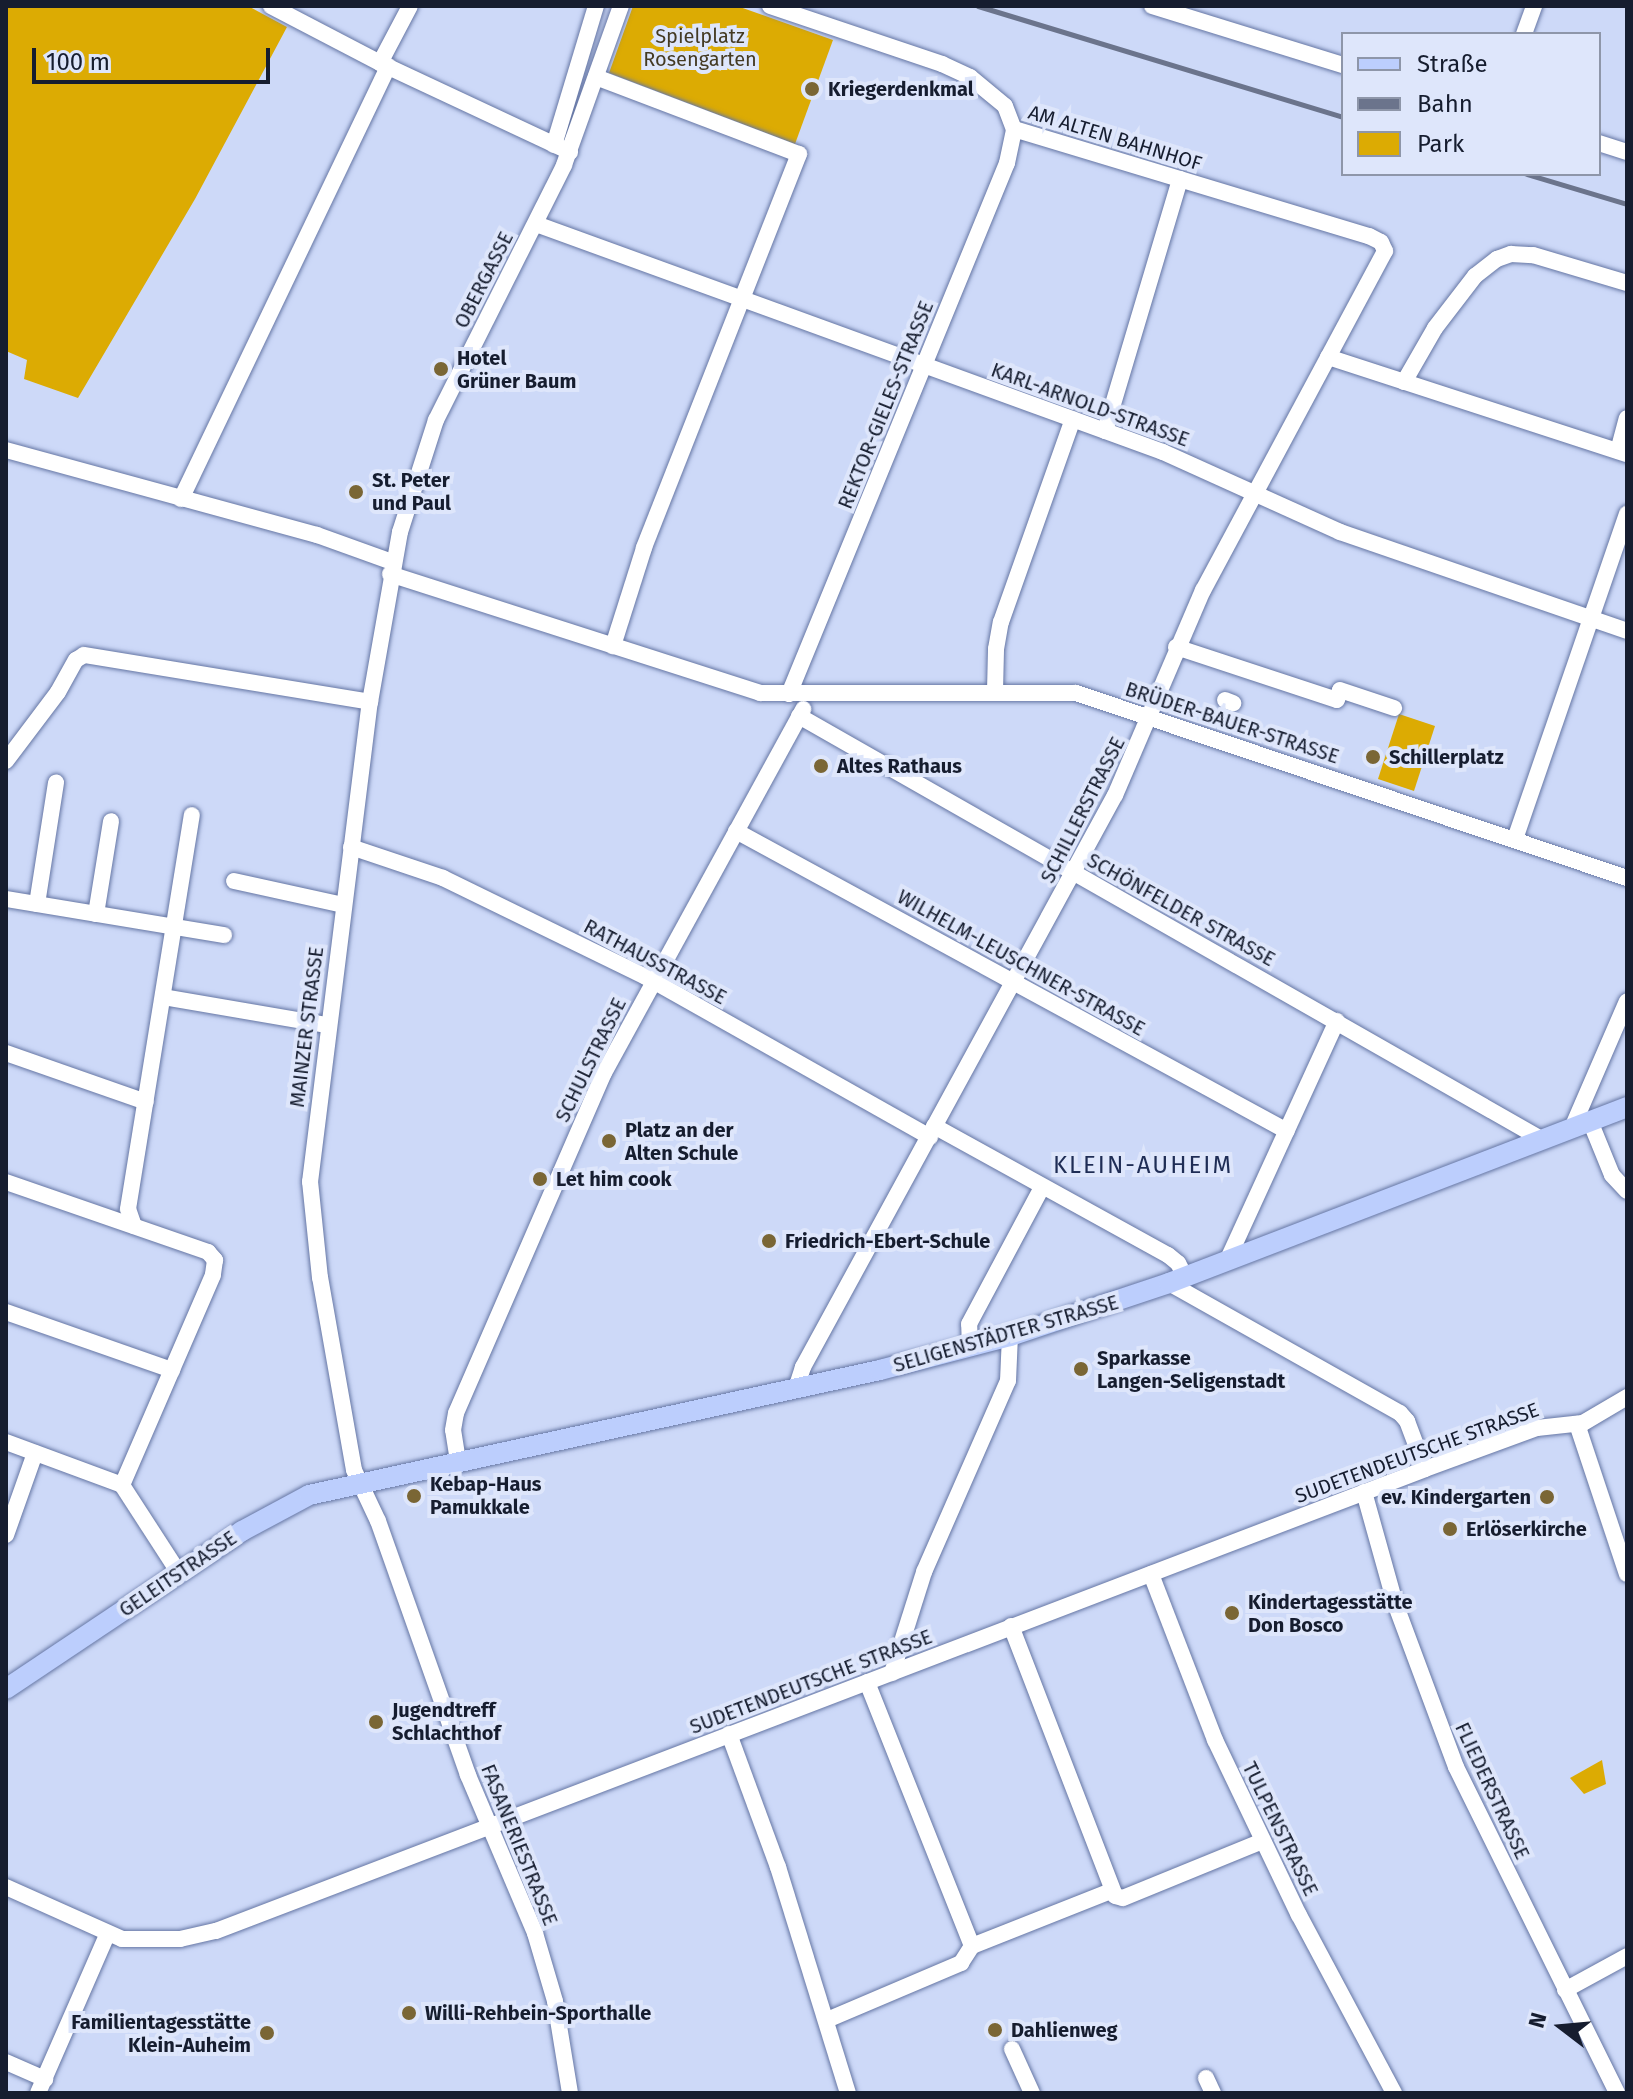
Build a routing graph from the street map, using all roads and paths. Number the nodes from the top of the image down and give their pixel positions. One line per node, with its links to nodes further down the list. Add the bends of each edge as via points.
1 (271, 6): 9 (street)
2 (410, 6): 9 (street)
3 (596, 6): 14 (street, OBERGASSE)
4 (621, 6): 11 (street, OBERGASSE)
5 (770, 6): 12 (street, AM ALTEN BAHNHOF, via 970,77 1005,106)
6 (1534, 6): 8 (street)
7 (1162, 7): 10 (street)
8 (1525, 32)
9 (384, 64): 14 (street); 30 (street)
10 (1341, 64)
11 (596, 77): 14 (street, OBERGASSE); 20 (street, via 799,154)
12 (1014, 129): 16 (street, AM ALTEN BAHNHOF); 22 (street, REKTOR-GIELES-STRASSE, via 1010,154)
13 (1601, 144): 15 (street)
14 (562, 149): 17 (street, OBERGASSE)
15 (1627, 152)
16 (1180, 179): 18 (street, AM ALTEN BAHNHOF); 26 (street)
17 (536, 224): 20 (street, KARL-ARNOLD-STRASSE); 32 (street, OBERGASSE, via 436,420)
18 (1381, 242): 21 (street, SCHILLERSTRASSE, via 1383,258)
19 (1627, 283): 23 (street, via 1526,253 1497,259 1475,276 1435,328)
20 (742, 298): 22 (street, KARL-ARNOLD-STRASSE); 35 (street, via 644,548)
21 (1328, 357): 23 (street); 29 (street, SCHILLERSTRASSE)
22 (924, 365): 25 (street, KARL-ARNOLD-STRASSE); 39 (street, REKTOR-GIELES-STRASSE)
23 (1404, 382): 28 (street)
24 (1627, 418): 28 (street)
25 (1073, 419): 26 (street, KARL-ARNOLD-STRASSE); 37 (street, via 1001,622)
26 (1105, 431): 29 (street, KARL-ARNOLD-STRASSE, via 1174,456)
27 (6, 450): 30 (street, BRÜDER-BAUER-STRASSE)
28 (1622, 452)
29 (1253, 494): 33 (street, KARL-ARNOLD-STRASSE, via 1340,532); 36 (street, SCHILLERSTRASSE)
30 (181, 499): 32 (street, BRÜDER-BAUER-STRASSE, via 317,535)
31 (1627, 514): 33 (street)
32 (391, 568): 35 (street, BRÜDER-BAUER-STRASSE); 40 (street, MAINZER STRASSE)
33 (1592, 619): 34 (street, KARL-ARNOLD-STRASSE); 49 (street)
34 (1627, 631)
35 (613, 646): 39 (street, BRÜDER-BAUER-STRASSE, via 749,690)
36 (1176, 647): 41 (street, via 1336,706 1340,690); 43 (street, SCHILLERSTRASSE)
37 (995, 691): 38 (street, BRÜDER-BAUER-STRASSE); 43 (street, BRÜDER-BAUER-STRASSE, via 1068,692)
38 (811, 693): 39 (street, BRÜDER-BAUER-STRASSE); 42 (street, SCHULSTRASSE)
39 (789, 694)
40 (370, 702): 44 (street, via 84,655); 50 (street, MAINZER STRASSE)
41 (1394, 708)
42 (799, 716): 48 (street, SCHULSTRASSE); 51 (street, SCHÖNFELDER STRASSE)
43 (1150, 716): 49 (street, BRÜDER-BAUER-STRASSE, via 1360,778); 51 (street, SCHILLERSTRASSE)
44 (6, 761)
45 (56, 782): 55 (street)
46 (192, 815): 58 (street)
47 (111, 821): 57 (street)
48 (733, 837): 60 (street, SCHULSTRASSE); 61 (street, WILHELM-LEUSCHNER-STRASSE)
49 (1515, 839): 52 (street, BRÜDER-BAUER-STRASSE)
50 (351, 847): 56 (street, MAINZER STRASSE); 60 (street, RATHAUSSTRASSE, via 443,878)
51 (1074, 872): 61 (street, SCHILLERSTRASSE); 64 (street, SCHÖNFELDER STRASSE)
52 (1627, 878)
53 (234, 881): 56 (street)
54 (6, 899): 55 (street)
55 (37, 904): 57 (street)
56 (343, 905): 65 (street, MAINZER STRASSE)
57 (96, 914): 58 (street)
58 (174, 927): 59 (street); 62 (street)
59 (224, 935)
60 (653, 981): 71 (street, RATHAUSSTRASSE); 88 (street, SCHULSTRASSE, via 600,1080 456,1413)
61 (1013, 982): 70 (street, WILHELM-LEUSCHNER-STRASSE); 71 (street, SCHILLERSTRASSE)
62 (163, 997): 65 (street); 67 (street)
63 (1627, 1001): 69 (street)
64 (1337, 1021): 70 (street); 72 (street, SCHÖNFELDER STRASSE)
65 (327, 1025): 90 (street, MAINZER STRASSE, via 311,1160 311,1206 354,1470)
66 (6, 1053): 67 (street)
67 (146, 1102): 76 (street, via 128,1209)
68 (1627, 1107): 69 (main road, SELIGENSTÄDTER STRASSE)
69 (1581, 1124): 72 (main road, SELIGENSTÄDTER STRASSE); 75 (street)
70 (1287, 1131): 77 (street)
71 (932, 1132): 74 (street, RATHAUSSTRASSE); 83 (street, SCHILLERSTRASSE)
72 (1543, 1140): 77 (main road, SELIGENSTÄDTER STRASSE)
73 (6, 1182): 76 (street)
74 (1042, 1187): 78 (street, RATHAUSSTRASSE, via 1168,1255 1178,1263); 81 (street, via 969,1324)
75 (1627, 1191)
76 (134, 1226): 82 (street, via 208,1252 215,1260)
77 (1227, 1261): 78 (main road, SELIGENSTÄDTER STRASSE)
78 (1177, 1280): 80 (main road, SELIGENSTÄDTER STRASSE); 89 (street, RATHAUSSTRASSE, via 1400,1413)
79 (6, 1312): 82 (street)
80 (1010, 1336): 81 (main road, SELIGENSTÄDTER STRASSE); 98 (street, via 1008,1381 924,1572)
81 (970, 1348): 83 (main road, SELIGENSTÄDTER STRASSE)
82 (172, 1370): 91 (street)
83 (796, 1388): 88 (main road, SELIGENSTÄDTER STRASSE)
84 (1627, 1397): 85 (street, SUDETENDEUTSCHE STRASSE)
85 (1577, 1424): 89 (street, SUDETENDEUTSCHE STRASSE, via 1537,1428); 96 (street)
86 (6, 1442): 87 (street)
87 (35, 1453): 91 (street); 93 (street)
88 (458, 1461): 90 (main road, SELIGENSTÄDTER STRASSE)
89 (1425, 1469): 92 (street, SUDETENDEUTSCHE STRASSE)
90 (361, 1483): 94 (main road, GELEITSTRASSE, via 296,1501); 102 (street, FASANERIESTRASSE)
91 (122, 1485): 94 (street)
92 (1364, 1492): 95 (street, SUDETENDEUTSCHE STRASSE); 109 (street, FLIEDERSTRASSE, via 1395,1603 1456,1767)
93 (6, 1535)
94 (179, 1573): 100 (main road, GELEITSTRASSE)
95 (1151, 1574): 97 (street, SUDETENDEUTSCHE STRASSE); 103 (street, TULPENSTRASSE, via 1195,1692)
96 (1627, 1574)
97 (1011, 1626): 98 (street, SUDETENDEUTSCHE STRASSE); 105 (street)
98 (892, 1673): 99 (street, SUDETENDEUTSCHE STRASSE)
99 (867, 1682): 101 (street, SUDETENDEUTSCHE STRASSE); 107 (street)
100 (6, 1689)
101 (729, 1734): 102 (street, SUDETENDEUTSCHE STRASSE); 110 (street)
102 (491, 1826): 106 (street, SUDETENDEUTSCHE STRASSE, via 199,1936 149,1941); 114 (street, FASANERIESTRASSE, via 549,1976)
103 (1263, 1841): 105 (street, via 1123,1898); 117 (street, TULPENSTRASSE)
104 (6, 1887): 106 (street, SUDETENDEUTSCHE STRASSE)
105 (1111, 1891): 107 (street)
106 (107, 1935): 113 (street)
107 (972, 1946): 110 (street, via 961,1963)
108 (1627, 1956): 109 (street)
109 (1565, 1990): 118 (street, FLIEDERSTRASSE)
110 (827, 2020): 115 (street)
111 (1012, 2049): 116 (street)
112 (6, 2062): 113 (street)
113 (41, 2086)
114 (570, 2093)
115 (848, 2093)
116 (1032, 2093)
117 (1394, 2093)
118 (1617, 2093)

